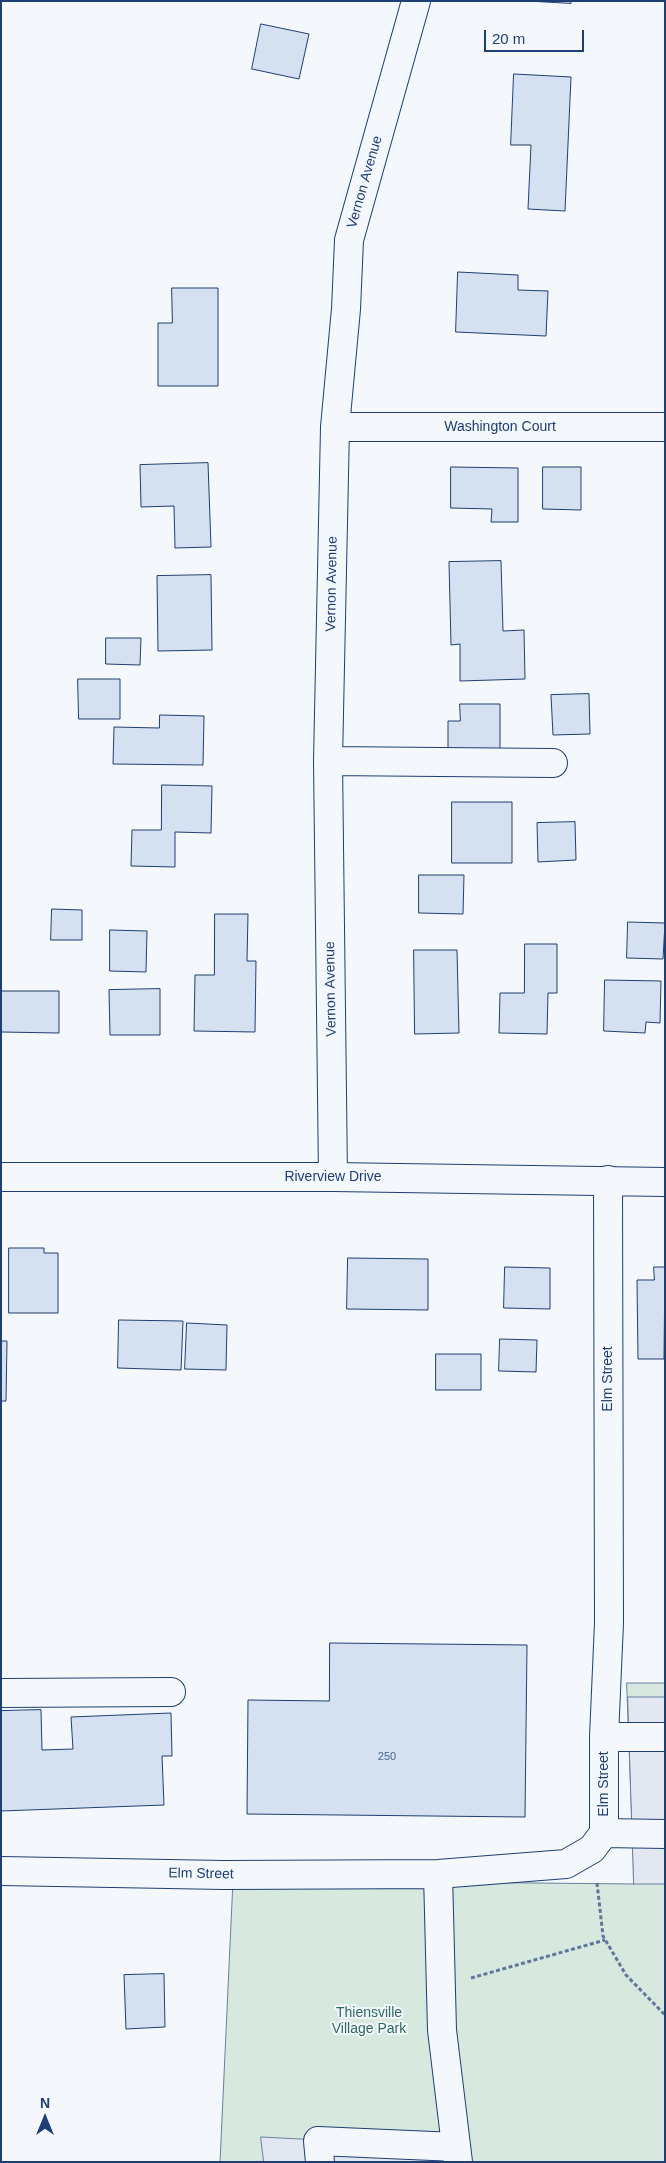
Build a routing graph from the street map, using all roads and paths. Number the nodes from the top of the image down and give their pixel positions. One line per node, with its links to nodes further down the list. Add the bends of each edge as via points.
1 (416, 1): 2 (street, Vernon Avenue, via 349,240)
2 (335, 427): 3 (street, Washington Court); 4 (street, Vernon Avenue)
3 (665, 427)
4 (328, 761): 5 (street); 7 (street, Vernon Avenue)
5 (553, 763)
6 (1, 1177): 7 (street, Riverview Drive)
7 (333, 1177): 8 (street, Riverview Drive)
8 (608, 1180): 9 (street, Riverview Drive); 12 (street, Elm Street, via 609,1623)
9 (665, 1182)
10 (171, 1692): 11 (street)
11 (1, 1693)
12 (604, 1736): 13 (street); 15 (street, Elm Street)
13 (665, 1737)
14 (665, 1834): 15 (street)
15 (598, 1841): 17 (street, Elm Street, via 566,1864); 18 (path)
16 (1, 1870): 17 (street, Elm Street, via 224,1875)
17 (438, 1874): 19 (street)
18 (605, 1940): 19 (path); 20 (path, via 626,1975)
19 (441, 1987): 21 (street, via 442,2030)
20 (665, 2015)
21 (457, 2155): 22 (street, via 318,2141)
22 (320, 2162)

